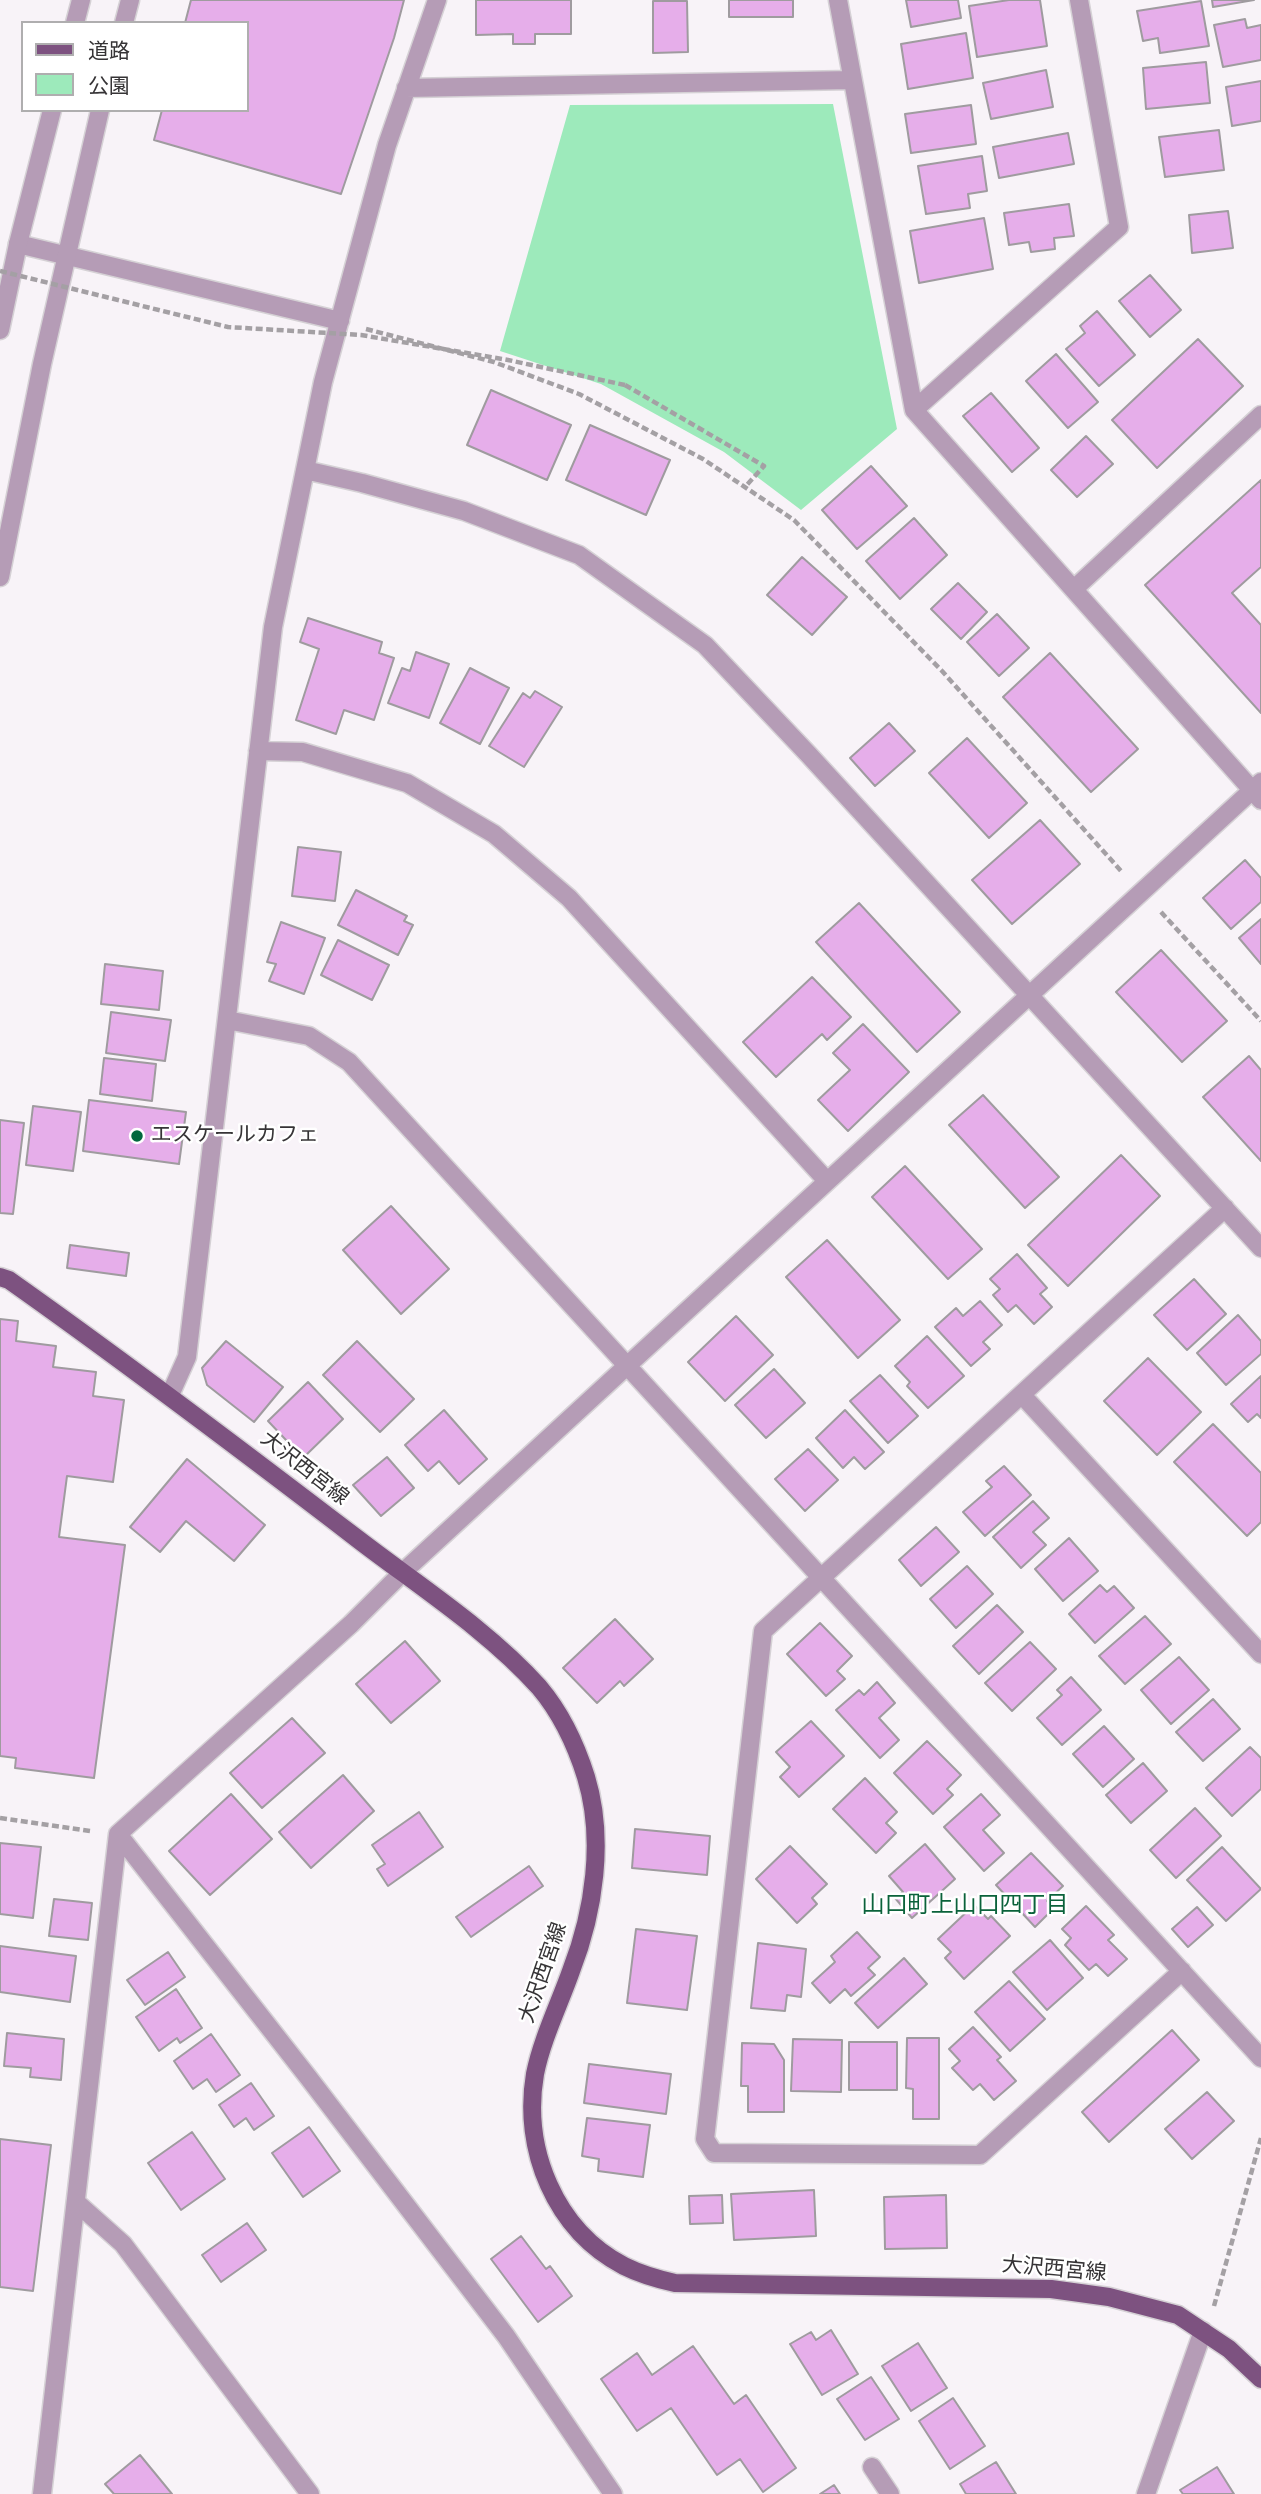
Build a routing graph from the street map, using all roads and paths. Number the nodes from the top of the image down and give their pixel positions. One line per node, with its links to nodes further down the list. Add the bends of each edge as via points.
1 (81, 0): 6 (street)
2 (130, 0): 7 (street)
3 (437, 0): 9 (street)
4 (838, 0): 8 (street)
5 (1079, 0): 18 (street, via 1119,227)
6 (76, 21)
7 (125, 21)
8 (852, 80): 9 (street); 18 (street)
9 (407, 88): 16 (street)
10 (51, 112): 13 (street)
11 (100, 112): 14 (street)
12 (0, 238): 13 (street)
13 (18, 244): 14 (street); 17 (street)
14 (68, 256): 16 (street); 22 (street)
15 (0, 271): 21 (path, bridge, via 228,327 361,335 625,385 764,466)
16 (340, 321): 20 (street); 21 (path, via 494,362 579,394 703,458)
17 (0, 330)
18 (914, 410): 23 (street)
19 (1261, 415): 23 (street)
20 (305, 470): 24 (street, via 273,627); 28 (street, via 464,511 579,555 705,645)
21 (745, 487): 26 (path, via 794,520 942,671)
22 (0, 577)
23 (1074, 589): 25 (street)
24 (258, 751): 29 (street); 31 (street, via 303,752 407,783 494,834 569,898)
25 (1258, 791): 28 (street)
26 (1127, 879)
27 (1154, 907): 30 (path)
28 (1030, 995): 31 (street); 32 (street)
29 (227, 1020): 35 (street, via 309,1036 349,1062); 36 (street, via 187,1356)
30 (1261, 1021)
31 (827, 1181): 35 (street)
32 (1225, 1209): 33 (street); 37 (street)
33 (1261, 1248)
34 (0, 1277): 36 (main road, 大沢西宮線)
35 (626, 1366): 38 (street); 39 (street)
36 (170, 1395): 38 (main road, 大沢西宮線)
37 (1022, 1395): 39 (street); 40 (street)
38 (402, 1573): 42 (street); 48 (main road, 大沢西宮線, via 484,1636 540,1689 562,1719 587,1779 596,1845 593,1885 573,1968 544,2043 532,2105 534,2141 542,2168 553,2195 580,2232 622,2265 675,2283 1051,2289 1110,2297 1178,2315)
39 (821, 1578): 43 (street); 43 (street, via 763,1631 705,2139 714,2153 981,2155)
40 (1261, 1654)
41 (0, 1818): 42 (path)
42 (118, 1834): 46 (street); 53 (street, via 506,2336)
43 (1182, 1971): 44 (street)
44 (1261, 2058)
45 (1261, 2138): 47 (path)
46 (77, 2203): 51 (street); 52 (street, via 123,2244)
47 (1212, 2310)
48 (1203, 2331): 49 (main road, 大沢西宮線); 55 (street)
49 (1261, 2379)
50 (872, 2467): 54 (street)
51 (42, 2494)
52 (310, 2494)
53 (613, 2494)
54 (890, 2494)
55 (1146, 2494)

